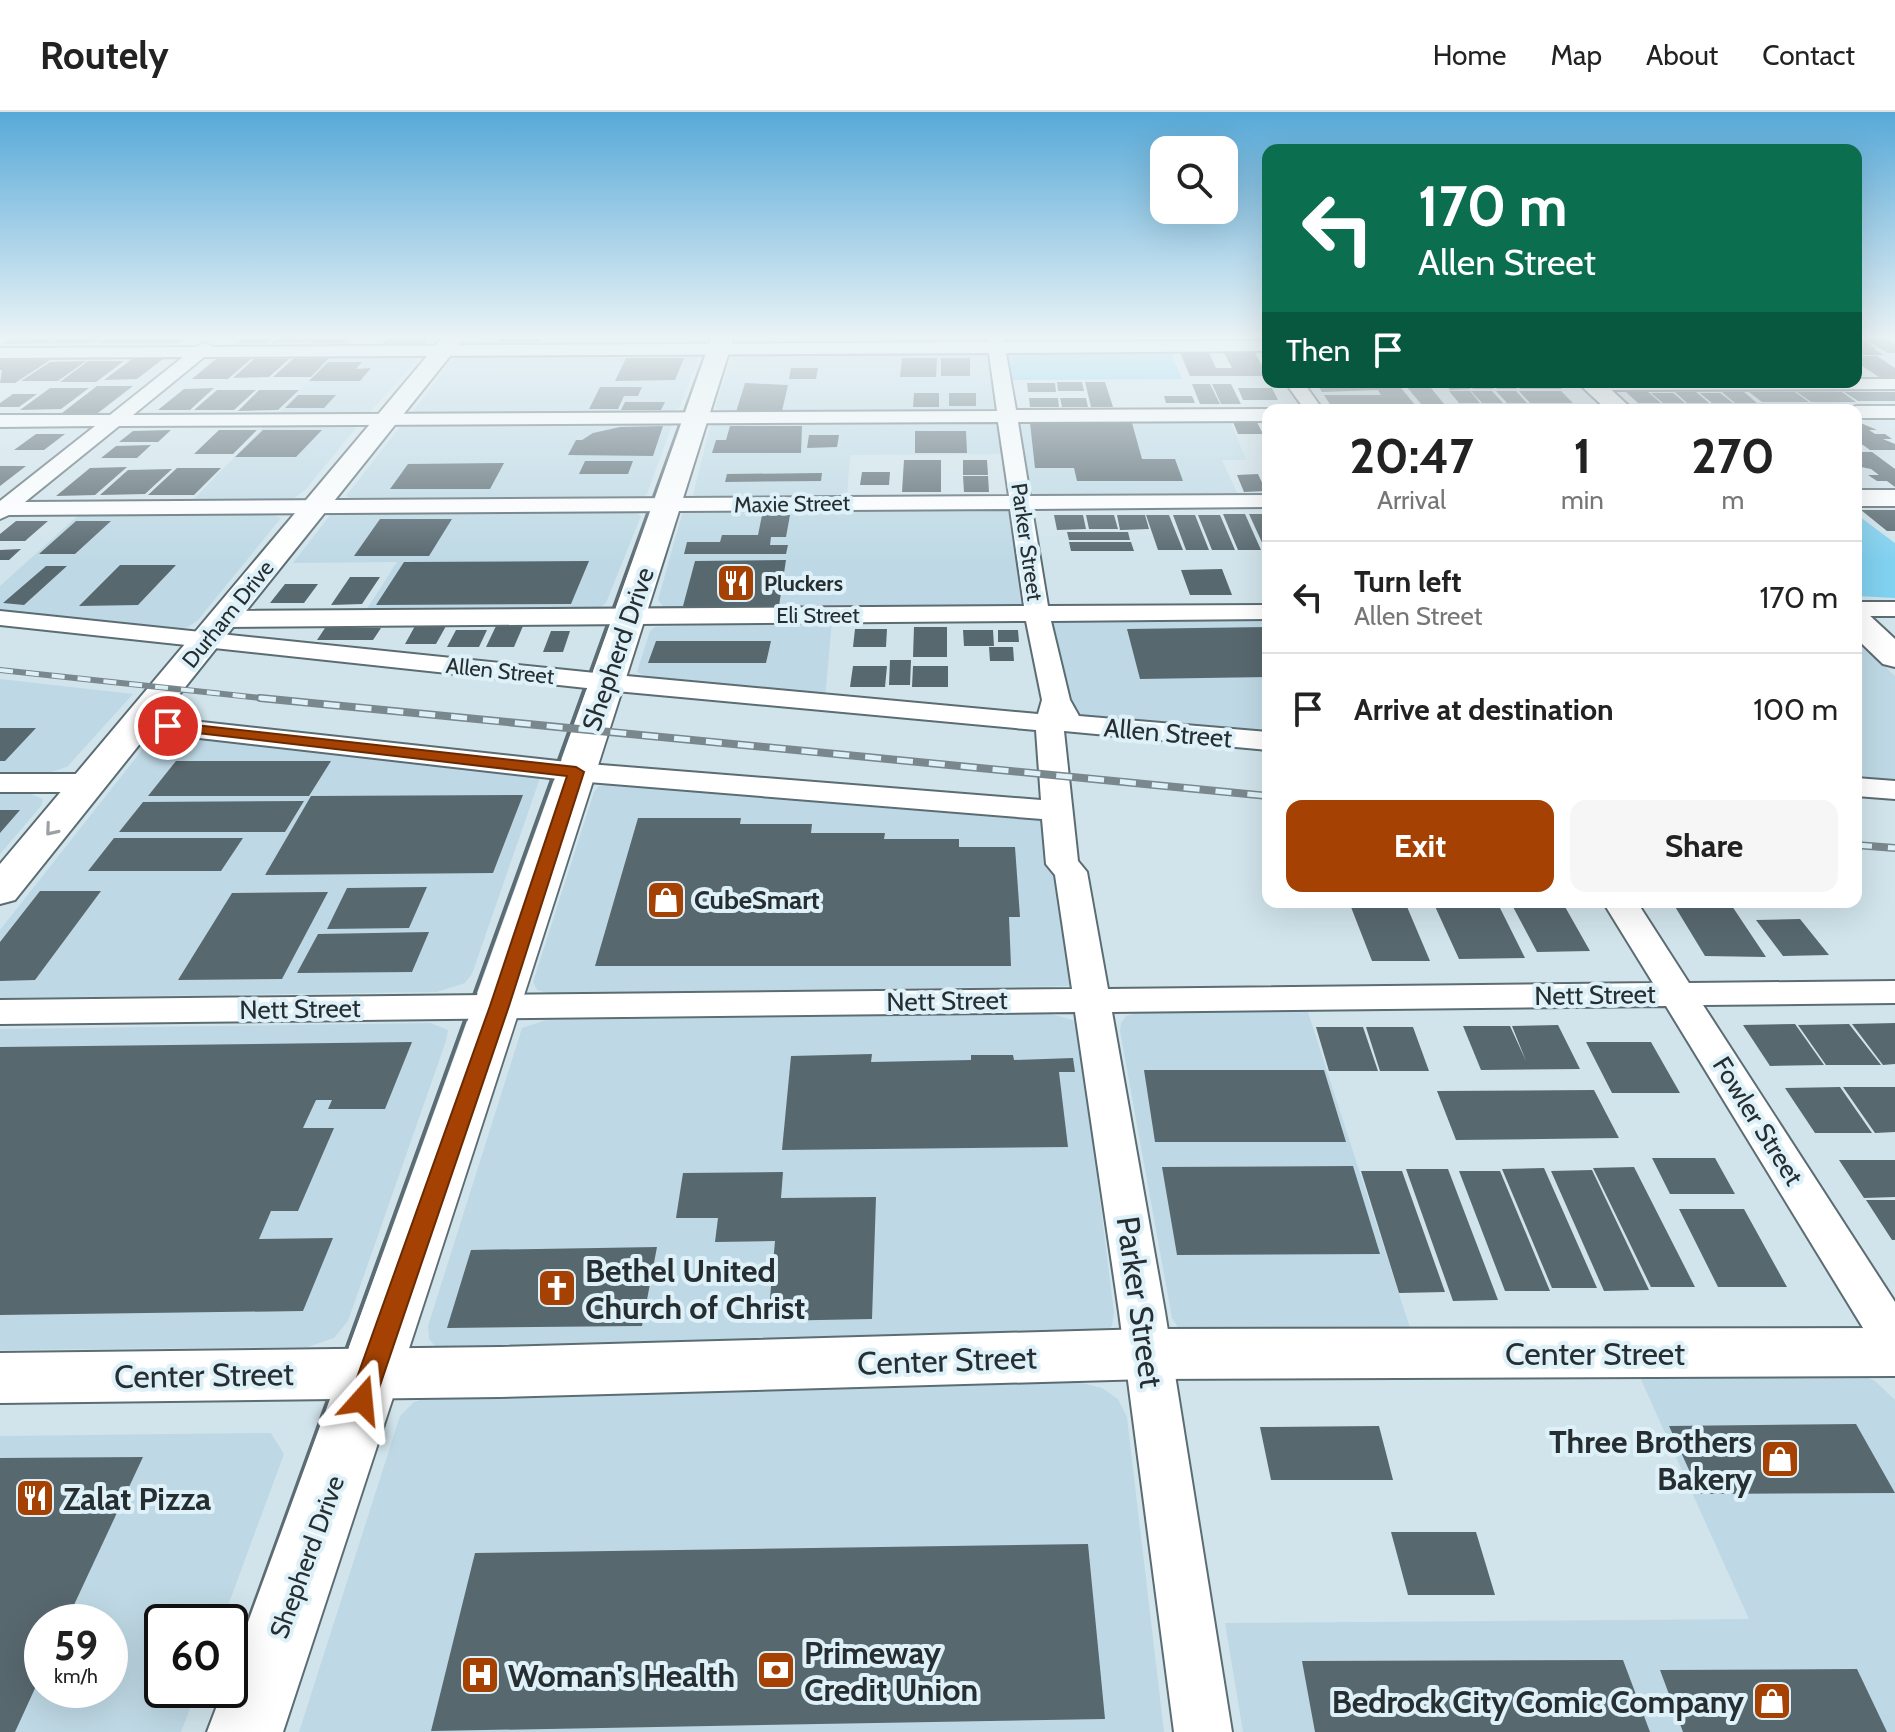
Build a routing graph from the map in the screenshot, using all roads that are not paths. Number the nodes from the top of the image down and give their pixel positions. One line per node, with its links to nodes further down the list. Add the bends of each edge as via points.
1 (127, 412): 12 (street)
2 (393, 412): 10 (main road, Durham Drive)
3 (697, 412): 9 (main road, Shepherd Drive)
4 (1008, 412): 8 (street, Parker Street)
5 (1862, 412): 6 (street)
6 (1895, 412)
7 (1262, 415): 8 (street)
8 (1009, 416): 9 (street); 16 (street, Parker Street)
9 (695, 418): 10 (street); 17 (main road, Shepherd Drive)
10 (387, 419): 12 (street); 18 (main road, Durham Drive)
11 (0, 421): 12 (street)
12 (115, 421): 19 (street)
13 (1862, 498): 14 (main road)
14 (1895, 498)
15 (1262, 501): 16 (street, Maxie Street)
16 (1022, 502): 17 (street, Maxie Street); 23 (street, Parker Street)
17 (666, 505): 18 (street, Maxie Street); 24 (main road, Shepherd Drive)
18 (316, 507): 19 (street, Maxie Street); 27 (main road, Durham Drive)
19 (2, 510)
20 (1862, 609): 21 (street)
21 (1895, 609)
22 (1262, 612): 23 (street, Eli Street)
23 (1037, 614): 24 (street, Eli Street); 30 (street, Parker Street)
24 (630, 616): 27 (street, Eli Street); 29 (main road, Shepherd Drive)
25 (0, 618): 27 (street, Allen Street)
26 (1862, 626): 28 (main road)
27 (215, 630): 29 (street, Allen Street); 31 (main road, Durham Drive)
28 (1895, 657)
29 (598, 702): 30 (street, Allen Street); 33 (main road, Shepherd Drive)
30 (1058, 716): 32 (street, Allen Street); 38 (street, Parker Street); 39 (street, Parker Street, via 1084,863)
31 (138, 723): 33 (street); 35 (main road, Durham Drive)
32 (1262, 740)
33 (576, 772): 38 (street); 45 (main road, Shepherd Drive)
34 (0, 783): 35 (street)
35 (89, 783): 40 (main road, Durham Drive, one-way to 40)
36 (1862, 787): 37 (street)
37 (1895, 790)
38 (1058, 811): 39 (street, Parker Street, via 1062,864)
39 (1071, 872): 44 (street, Parker Street)
40 (0, 891)
41 (1624, 908): 43 (street, Fowler Street)
42 (1895, 992): 43 (street, Nett Street)
43 (1678, 994): 44 (street, Nett Street); 47 (street, Fowler Street)
44 (1094, 999): 45 (street, Nett Street); 49 (street, Parker Street)
45 (499, 1006): 46 (street, Nett Street); 50 (main road, Shepherd Drive)
46 (0, 1012)
47 (1895, 1341)
48 (1895, 1352): 49 (main road, Center Street)
49 (1148, 1354): 50 (main road, Center Street); 53 (street, Parker Street)
50 (371, 1374): 51 (main road, Center Street); 52 (main road, Shepherd Drive)
51 (0, 1378)
52 (245, 1732)
53 (1203, 1732)

